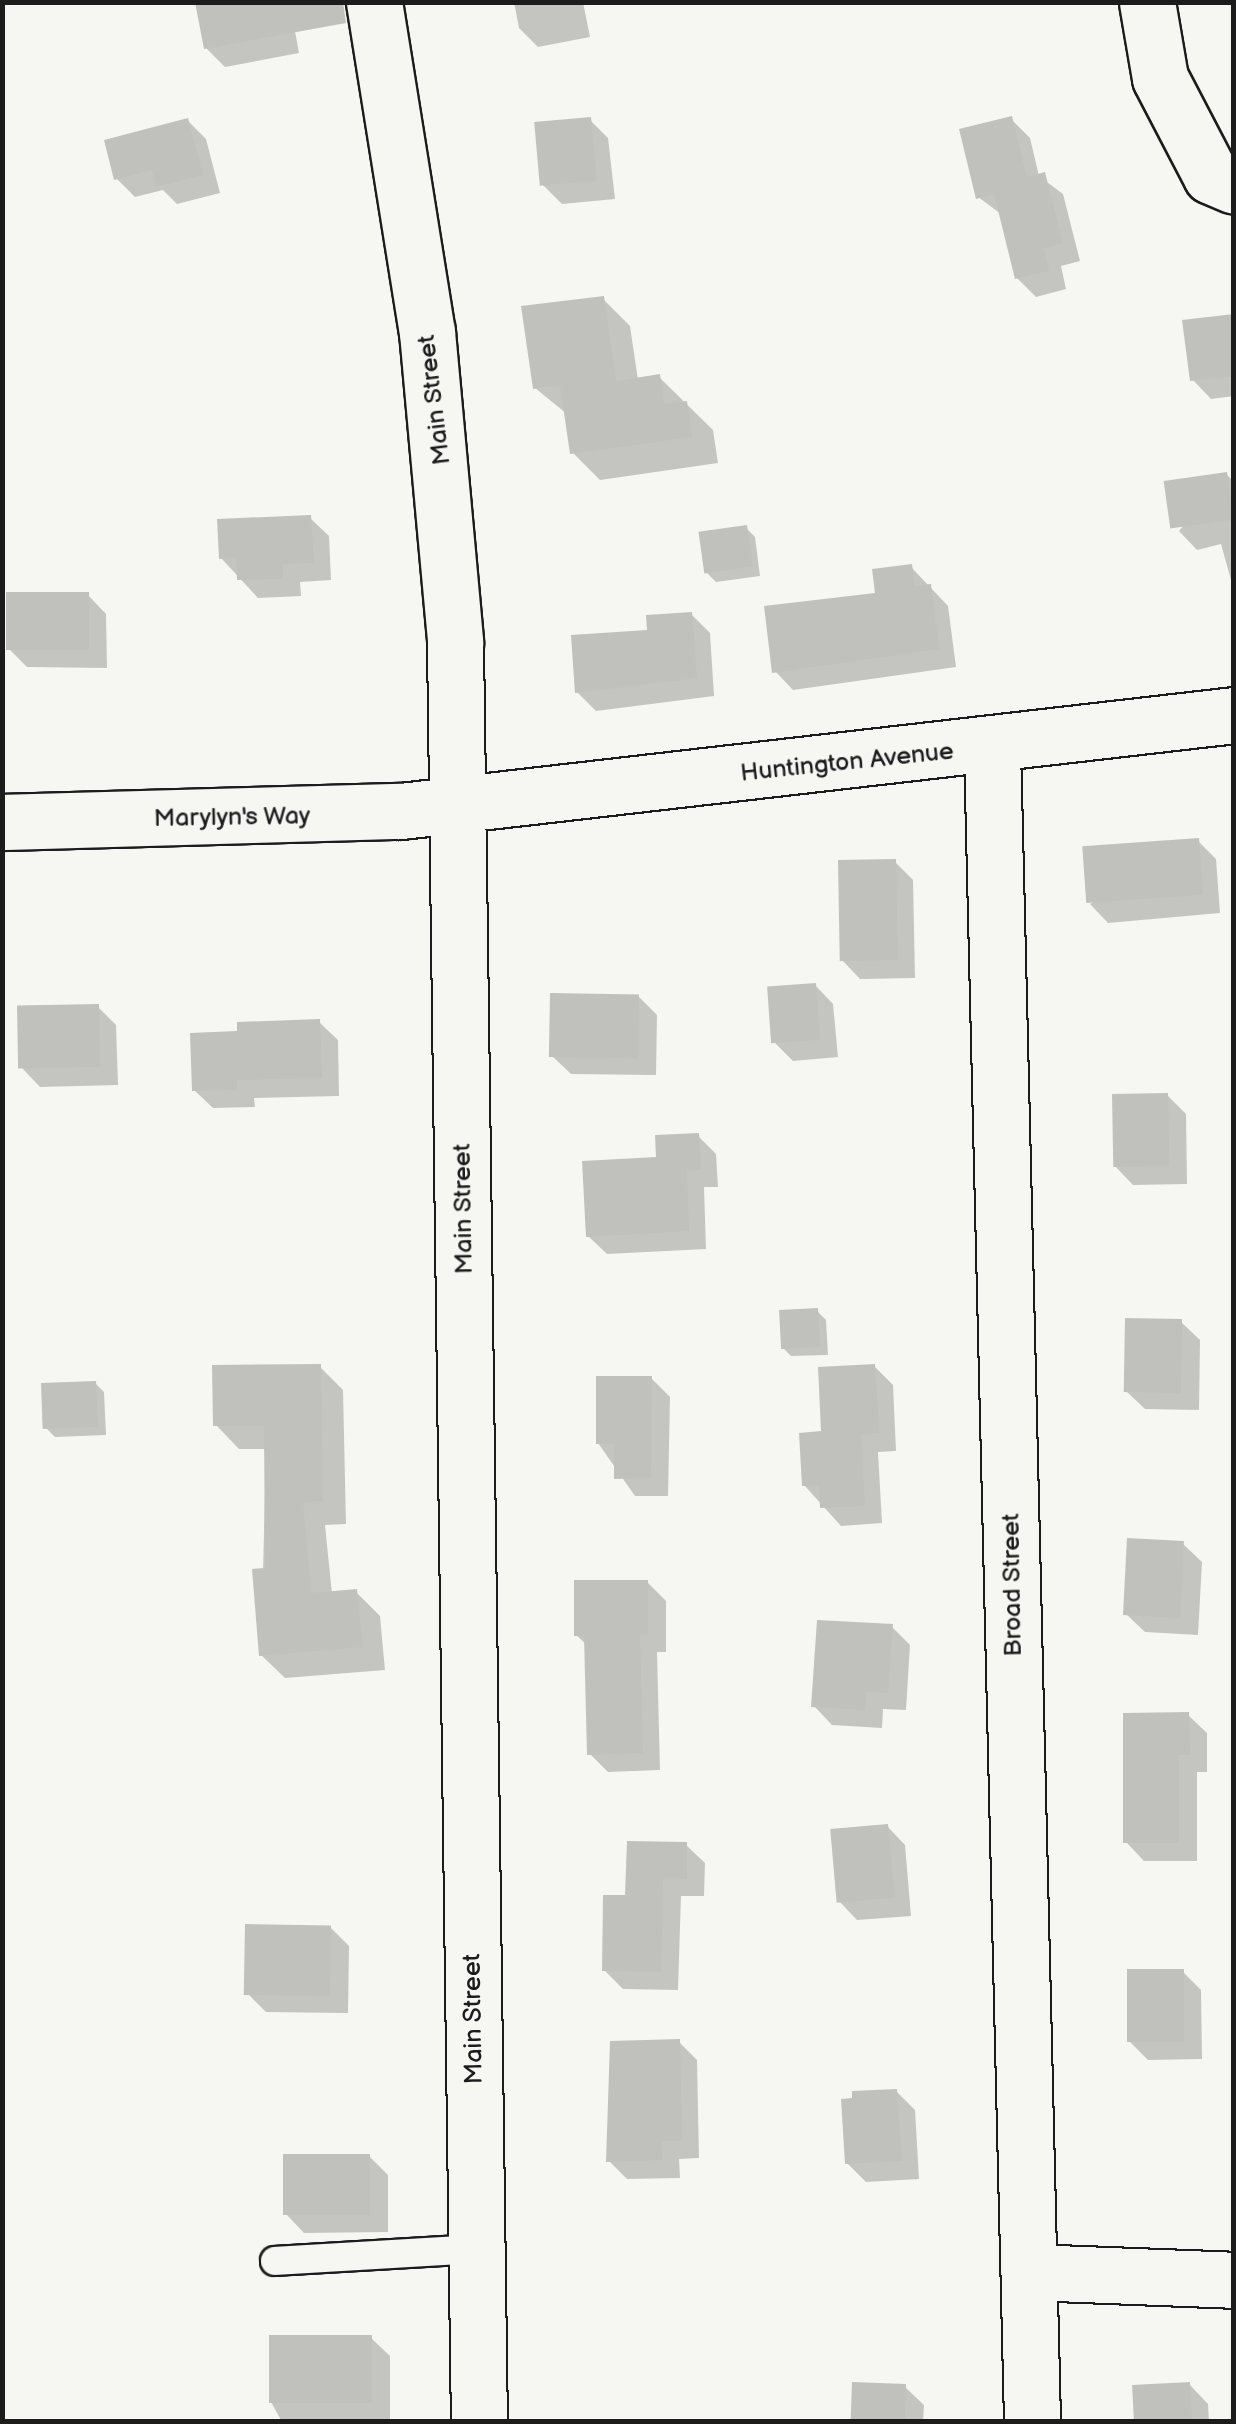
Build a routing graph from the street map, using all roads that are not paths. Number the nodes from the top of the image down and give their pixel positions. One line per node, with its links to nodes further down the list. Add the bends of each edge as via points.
1 (374, 2): 6 (street, Main Street, via 405,166 445,488)
2 (1147, 2): 3 (street, via 1160,78 1212,176)
3 (1234, 186)
4 (1234, 716): 5 (street, Huntington Avenue)
5 (992, 748): 6 (street, Huntington Avenue); 10 (street, Broad Street)
6 (460, 805): 7 (street, Marylyn's Way, via 335,816); 8 (street, Main Street)
7 (2, 822)
8 (476, 2249): 9 (lane); 12 (street, Main Street)
9 (275, 2261)
10 (1030, 2272): 11 (street); 13 (street, Broad Street)
11 (1234, 2280)
12 (478, 2422)
13 (1032, 2422)

